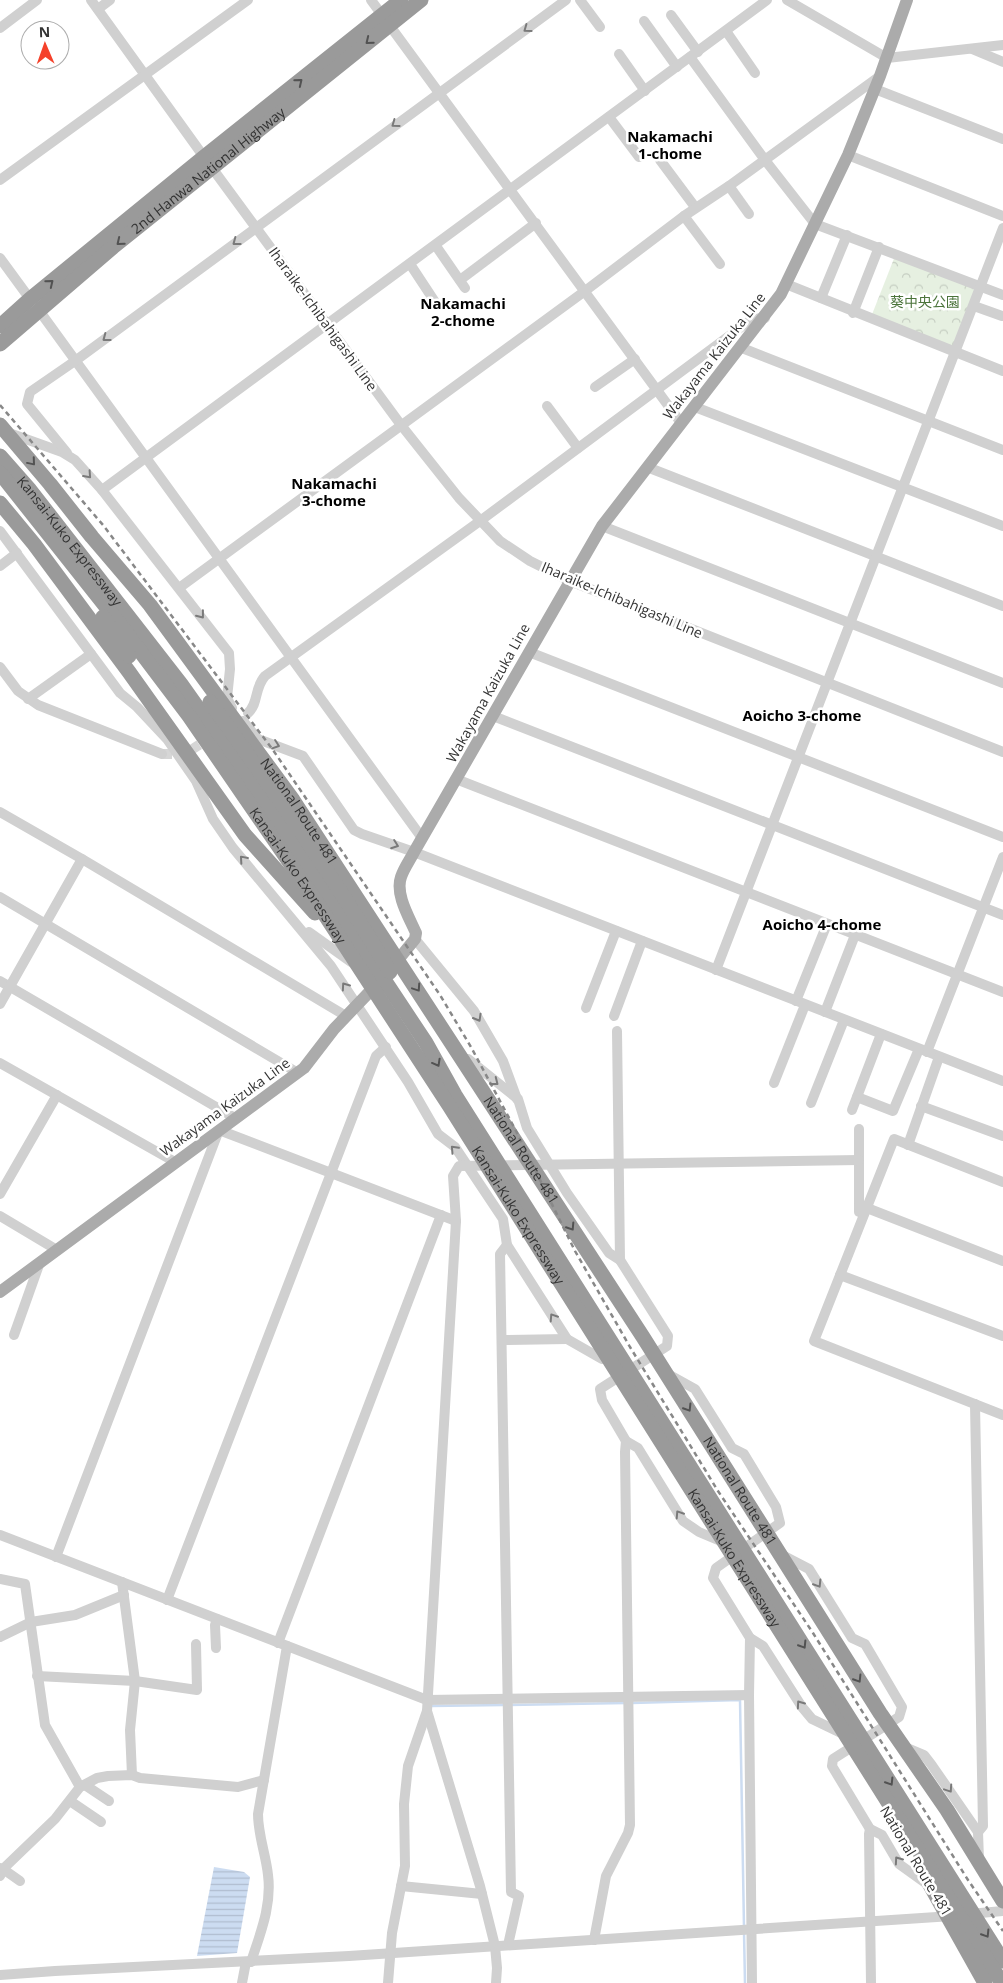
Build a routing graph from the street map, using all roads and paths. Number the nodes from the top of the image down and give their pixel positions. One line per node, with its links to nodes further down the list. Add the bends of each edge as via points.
1 (37, 0): 18 (street)
2 (91, 0): 13 (street, Iharaike-Ichibahigashi Line)
3 (110, 0): 13 (street)
4 (248, 0): 28 (street)
5 (371, 0): 15 (street)
6 (401, 0): 15 (highway, 2nd Hanwa National Highway)
7 (421, 0): 15 (highway, 2nd Hanwa National Highway)
8 (566, 0): 32 (street, one-way to 32)
9 (580, 0): 17 (street)
10 (767, 0): 19 (street)
11 (787, 0): 24 (street)
12 (907, 0): 24 (main road, Wakayama Kaizuka Line)
13 (98, 9): 28 (street, Iharaike-Ichibahigashi Line)
14 (671, 15): 23 (street)
15 (386, 20): 32 (street); 39 (highway, 2nd Hanwa National Highway)
16 (644, 20): 26 (street)
17 (600, 27)
18 (0, 28)
19 (726, 31): 23 (street); 27 (street)
20 (1003, 45): 21 (street)
21 (971, 49): 24 (street); 25 (street)
22 (619, 54): 31 (street)
23 (694, 54): 26 (street); 38 (street)
24 (887, 58): 29 (main road, Wakayama Kaizuka Line)
25 (1003, 62)
26 (676, 67): 31 (street)
27 (755, 73)
28 (146, 75): 39 (street, Iharaike-Ichibahigashi Line); 40 (street)
29 (880, 76): 30 (main road, Wakayama Kaizuka Line); 38 (street)
30 (875, 89): 34 (street); 35 (main road, Wakayama Kaizuka Line)
31 (645, 91): 33 (street)
32 (438, 92): 42 (street); 49 (street, one-way to 49)
33 (609, 118): 36 (street); 42 (street)
34 (1003, 139)
35 (848, 155): 46 (street); 48 (main road, Wakayama Kaizuka Line)
36 (639, 157)
37 (660, 160): 43 (street)
38 (765, 160): 41 (street); 48 (street)
39 (208, 163): 49 (street, Iharaike-Ichibahigashi Line); 62 (highway, 2nd Hanwa National Highway)
40 (0, 180)
41 (729, 186): 43 (street); 44 (street)
42 (511, 190): 47 (street); 52 (street)
43 (695, 207): 45 (street)
44 (749, 214)
45 (684, 216): 56 (street); 59 (street)
46 (1003, 216)
47 (536, 223): 52 (street, via 462,284); 59 (street)
48 (815, 224): 51 (street); 57 (main road, Wakayama Kaizuka Line)
49 (256, 227): 68 (street, Iharaike-Ichibahigashi Line); 74 (street, one-way to 74)
50 (1003, 228): 58 (street)
51 (846, 235): 53 (street); 61 (street)
52 (436, 246): 55 (street)
53 (879, 247): 58 (street); 65 (street)
54 (0, 258): 62 (street)
55 (410, 264): 63 (street); 68 (street)
56 (720, 264)
57 (786, 284): 61 (street); 67 (main road, Wakayama Kaizuka Line)
58 (982, 287): 60 (street); 64 (street)
59 (585, 291): 73 (street); 83 (street)
60 (1003, 295)
61 (821, 298): 65 (street)
62 (34, 304): 69 (highway, 2nd Hanwa National Highway); 70 (highway, 2nd Hanwa National Highway); 74 (street)
63 (437, 305)
64 (974, 306): 66 (street); 72 (street)
65 (853, 313): 72 (street)
66 (1002, 316)
67 (765, 318): 71 (main road, Wakayama Kaizuka Line); 77 (street, via 752,319)
68 (328, 325): 83 (street, Iharaike-Ichibahigashi Line); 90 (street)
69 (0, 326)
70 (0, 344)
71 (742, 348): 79 (main road, Wakayama Kaizuka Line); 80 (street)
72 (956, 353): 75 (street); 80 (street)
73 (635, 359): 76 (street); 77 (street)
74 (75, 361): 89 (street, via 30,392 27,404); 90 (street)
75 (1003, 371)
76 (595, 387)
77 (657, 390): 81 (street); 86 (street)
78 (547, 406): 86 (street)
79 (694, 407): 81 (main road, Wakayama Kaizuka Line); 94 (street)
80 (929, 421): 87 (street); 94 (street)
81 (681, 423): 91 (main road, Wakayama Kaizuka Line)
82 (0, 425): 101 (highway, one-way to 101, via 81,523)
83 (401, 426): 97 (street, Iharaike-Ichibahigashi Line); 105 (street)
84 (0, 429): 89 (street)
85 (0, 445): 101 (highway)
86 (578, 448): 97 (street)
87 (1003, 450)
88 (0, 456): 164 (highway, Kansai-Kuko Expressway, via 181,684 262,797)
89 (70, 458): 95 (street, one-way to 95)
90 (145, 458): 95 (street); 105 (street)
91 (647, 467): 98 (main road, Wakayama Kaizuka Line); 104 (street)
92 (0, 473): 165 (highway, Kansai-Kuko Expressway, via 189,716)
93 (0, 479): 106 (highway)
94 (902, 486): 99 (street); 104 (street)
95 (102, 490): 109 (street)
96 (0, 502): 102 (highway, National Route 481)
97 (480, 521): 108 (street, Iharaike-Ichibahigashi Line, via 516,552 544,570); 115 (street)
98 (602, 526): 108 (main road, Wakayama Kaizuka Line); 111 (street)
99 (1003, 526)
100 (0, 531): 103 (street)
101 (87, 540): 145 (highway, National Route 481, via 277,809 353,892); 164 (highway, via 142,608 270,786 350,905 403,993)
102 (34, 544): 112 (highway); 140 (highway, National Route 481, via 245,835)
103 (17, 554): 107 (street); 114 (street)
104 (876, 557): 110 (street); 111 (street)
105 (220, 559): 109 (street); 115 (street)
106 (71, 565): 112 (highway); 140 (highway, via 264,829)
107 (0, 566)
108 (570, 581): 113 (main road, Wakayama Kaizuka Line); 117 (street, Iharaike-Ichibahigashi Line)
109 (179, 588): 130 (street, one-way to 130, via 229,653 227,698 258,739 303,756 354,830)
110 (1003, 606)
111 (850, 623): 117 (street); 118 (street)
112 (123, 647): 165 (highway, via 367,995)
113 (528, 652): 121 (main road, Wakayama Kaizuka Line); 124 (street)
114 (91, 654): 119 (street); 133 (street, one-way to 114, via 212,820 196,781 167,739 120,693)
115 (291, 657): 120 (street, via 258,683 253,708); 129 (street)
116 (0, 667): 119 (street)
117 (826, 682): 122 (street, Iharaike-Ichibahigashi Line); 124 (street)
118 (1003, 683)
119 (28, 699): 123 (street)
120 (248, 713)
121 (493, 716): 125 (main road, Wakayama Kaizuka Line); 127 (street)
122 (1003, 752)
123 (162, 754)
124 (799, 758): 127 (street); 128 (street)
125 (456, 779): 129 (main road, Wakayama Kaizuka Line); 134 (street)
126 (0, 812): 132 (street)
127 (772, 824): 134 (street); 136 (street)
128 (1003, 837)
129 (422, 838): 130 (main road, Wakayama Kaizuka Line)
130 (414, 852): 141 (street); 143 (main road, Wakayama Kaizuka Line, via 400,884 402,899 416,933)
131 (1003, 858): 136 (street)
132 (82, 859): 138 (street); 158 (street)
133 (266, 886): 146 (street, via 312,936); 155 (street, one-way to 133)
134 (745, 892): 139 (street); 147 (street)
135 (0, 897): 138 (street)
136 (984, 907): 137 (street); 148 (street)
137 (1003, 914)
138 (46, 923): 150 (street); 170 (street)
139 (826, 924): 142 (street); 153 (street)
140 (327, 926): 146 (highway, National Route 481)
141 (616, 931): 144 (street); 156 (street)
142 (855, 935): 148 (street); 157 (street)
143 (415, 939): 145 (main road, Wakayama Kaizuka Line); 175 (street, one-way to 175, via 474,1011 503,1061)
144 (642, 941): 147 (street); 159 (street)
145 (398, 960): 151 (main road, Wakayama Kaizuka Line); 163 (highway, National Route 481, one-way to 163)
146 (351, 962): 151 (highway, National Route 481)
147 (716, 970): 153 (street)
148 (957, 974): 152 (street); 167 (street)
149 (0, 981): 150 (street)
150 (10, 986): 154 (street); 179 (street)
151 (371, 992): 155 (main road, Wakayama Kaizuka Line); 189 (highway, National Route 481)
152 (1003, 992)
153 (801, 1003): 157 (street); 172 (street)
154 (0, 1004)
155 (358, 1005): 158 (main road, Wakayama Kaizuka Line); 166 (street)
156 (586, 1008)
157 (825, 1012): 160 (street)
158 (346, 1016): 170 (main road, Wakayama Kaizuka Line)
159 (614, 1016)
160 (844, 1020): 162 (street); 176 (street)
161 (617, 1031): 187 (street)
162 (881, 1034): 167 (street); 174 (street)
163 (447, 1036): 175 (street, one-way to 175, via 473,1065); 188 (highway, National Route 481)
164 (426, 1043): 268 (highway, Kansai-Kuko Expressway, one-way to 268, via 455,1095)
165 (410, 1045): 277 (highway, Kansai-Kuko Expressway)
166 (386, 1047): 189 (street, one-way to 166, via 438,1134); 190 (street, via 376,1056)
167 (923, 1050): 168 (street); 174 (street, via 893,1111)
168 (939, 1057): 171 (street); 177 (street)
169 (0, 1063): 173 (street)
170 (296, 1074): 179 (main road, Wakayama Kaizuka Line)
171 (1003, 1081)
172 (774, 1083)
173 (57, 1095): 185 (street); 192 (street)
174 (857, 1097): 178 (street)
175 (518, 1099): 186 (street, via 527,1128)
176 (811, 1103)
177 (921, 1106): 182 (street); 183 (street)
178 (852, 1110)
179 (235, 1118): 181 (main road, Wakayama Kaizuka Line)
180 (859, 1129): 184 (street)
181 (219, 1130): 185 (main road, Wakayama Kaizuka Line); 190 (street); 219 (street)
182 (1003, 1136)
183 (908, 1145): 191 (street); 193 (street, via 894,1139)
184 (859, 1160): 187 (street); 193 (street)
185 (175, 1162): 198 (main road, Wakayama Kaizuka Line)
186 (549, 1164): 187 (street); 188 (street); 199 (street, via 609,1253)
187 (619, 1164): 199 (street)
188 (530, 1165): 189 (street); 208 (highway, National Route 481, one-way to 208)
189 (474, 1166): 196 (street, via 459,1166 453,1176); 197 (street, via 503,1219); 209 (highway, National Route 481)
190 (330, 1172): 194 (street); 224 (street)
191 (1003, 1182)
192 (0, 1194)
193 (863, 1207): 200 (street); 202 (street, via 859,1228)
194 (441, 1215): 196 (street); 230 (street)
195 (0, 1216): 198 (street)
196 (456, 1221): 237 (street)
197 (507, 1245): 206 (street, one-way to 197); 207 (street, via 500,1254)
198 (57, 1250): 201 (main road, Wakayama Kaizuka Line)
199 (620, 1260): 208 (street, via 668,1336 667,1346)
200 (1003, 1261)
201 (40, 1262): 203 (main road, Wakayama Kaizuka Line); 204 (street)
202 (840, 1275): 205 (street); 212 (street, via 814,1341)
203 (0, 1292)
204 (14, 1335)
205 (1003, 1336)
206 (567, 1339): 207 (street); 209 (street)
207 (502, 1340): 236 (street)
208 (654, 1355): 210 (highway, National Route 481); 211 (street)
209 (602, 1360): 211 (highway, National Route 481)
210 (665, 1372): 215 (highway, National Route 481, one-way to 215); 215 (street, via 695,1389 732,1448 744,1454 776,1507 780,1523)
211 (614, 1380): 214 (street, via 600,1389 602,1400); 217 (highway, National Route 481)
212 (975, 1404): 213 (street); 252 (street, via 983,1826)
213 (1003, 1415)
214 (626, 1441): 217 (street, one-way to 214, via 683,1520 638,1448); 235 (street)
215 (767, 1533): 218 (highway, National Route 481); 220 (street)
216 (0, 1535): 219 (street)
217 (718, 1540): 220 (highway, National Route 481)
218 (781, 1555): 239 (highway, National Route 481, one-way to 239); 239 (street, one-way to 239, via 809,1569 852,1638 865,1644 902,1708 899,1717)
219 (56, 1557): 222 (street)
220 (730, 1558): 228 (street, via 716,1568 713,1578); 242 (highway, National Route 481)
221 (0, 1579): 226 (street, via 25,1584)
222 (122, 1582): 223 (street); 224 (street)
223 (124, 1596): 226 (street, via 76,1615); 233 (street)
224 (166, 1600): 225 (street)
225 (217, 1619): 230 (street); 231 (street)
226 (31, 1622): 227 (street); 232 (street)
227 (0, 1637)
228 (750, 1638): 234 (street); 242 (street, one-way to 228, via 812,1719 763,1646)
229 (196, 1644): 233 (street, via 197,1690)
230 (282, 1645): 237 (street); 246 (street)
231 (216, 1648)
232 (37, 1676): 233 (street); 247 (street, via 45,1725)
233 (135, 1681): 245 (street, via 130,1730)
234 (749, 1695): 235 (street); 263 (street)
235 (628, 1697): 236 (street); 264 (street, via 630,1825 606,1876)
236 (507, 1699): 237 (street); 265 (street, via 511,1892 519,1896)
237 (427, 1700): 238 (street)
238 (427, 1710): 240 (street); 241 (street)
239 (888, 1724): 243 (highway, National Route 481); 244 (street)
240 (420, 1731): 241 (street); 256 (street, via 408,1766 404,1804 405,1866)
241 (433, 1731): 258 (street)
242 (839, 1732): 244 (highway, National Route 481)
243 (902, 1745): 252 (street, one-way to 252, via 924,1755); 253 (highway, National Route 481)
244 (849, 1749): 251 (street, via 833,1759 832,1766); 257 (highway, National Route 481)
245 (132, 1775): 246 (street, via 238,1787); 247 (street, via 103,1777)
246 (264, 1780): 269 (street, via 258,1827 268,1874 269,1897 262,1930)
247 (83, 1786): 248 (street); 249 (street)
248 (70, 1801): 250 (street); 254 (street)
249 (109, 1801)
250 (101, 1822)
251 (870, 1829): 257 (street, one-way to 251, via 899,1864 882,1835); 262 (street)
252 (978, 1832): 253 (street)
253 (979, 1861): 259 (highway, National Route 481)
254 (1, 1871): 255 (street)
255 (20, 1881)
256 (401, 1886): 258 (street); 267 (street)
257 (931, 1887): 261 (highway, National Route 481)
258 (482, 1894): 266 (street)
259 (1003, 1901)
260 (1003, 1911): 261 (street)
261 (949, 1916): 262 (street); 276 (highway, National Route 481)
262 (869, 1921): 263 (street); 275 (street)
263 (751, 1928): 264 (street); 274 (street)
264 (594, 1940): 265 (street)
265 (508, 1945): 266 (street)
266 (495, 1946): 267 (street); 273 (street)
267 (391, 1953): 269 (street); 272 (street)
268 (1003, 1961)
269 (248, 1962): 270 (street); 271 (street)
270 (0, 1975)
271 (242, 1983)
272 (388, 1983)
273 (496, 1983)
274 (752, 1983)
275 (871, 1983)
276 (985, 1983)
277 (1002, 1983)

